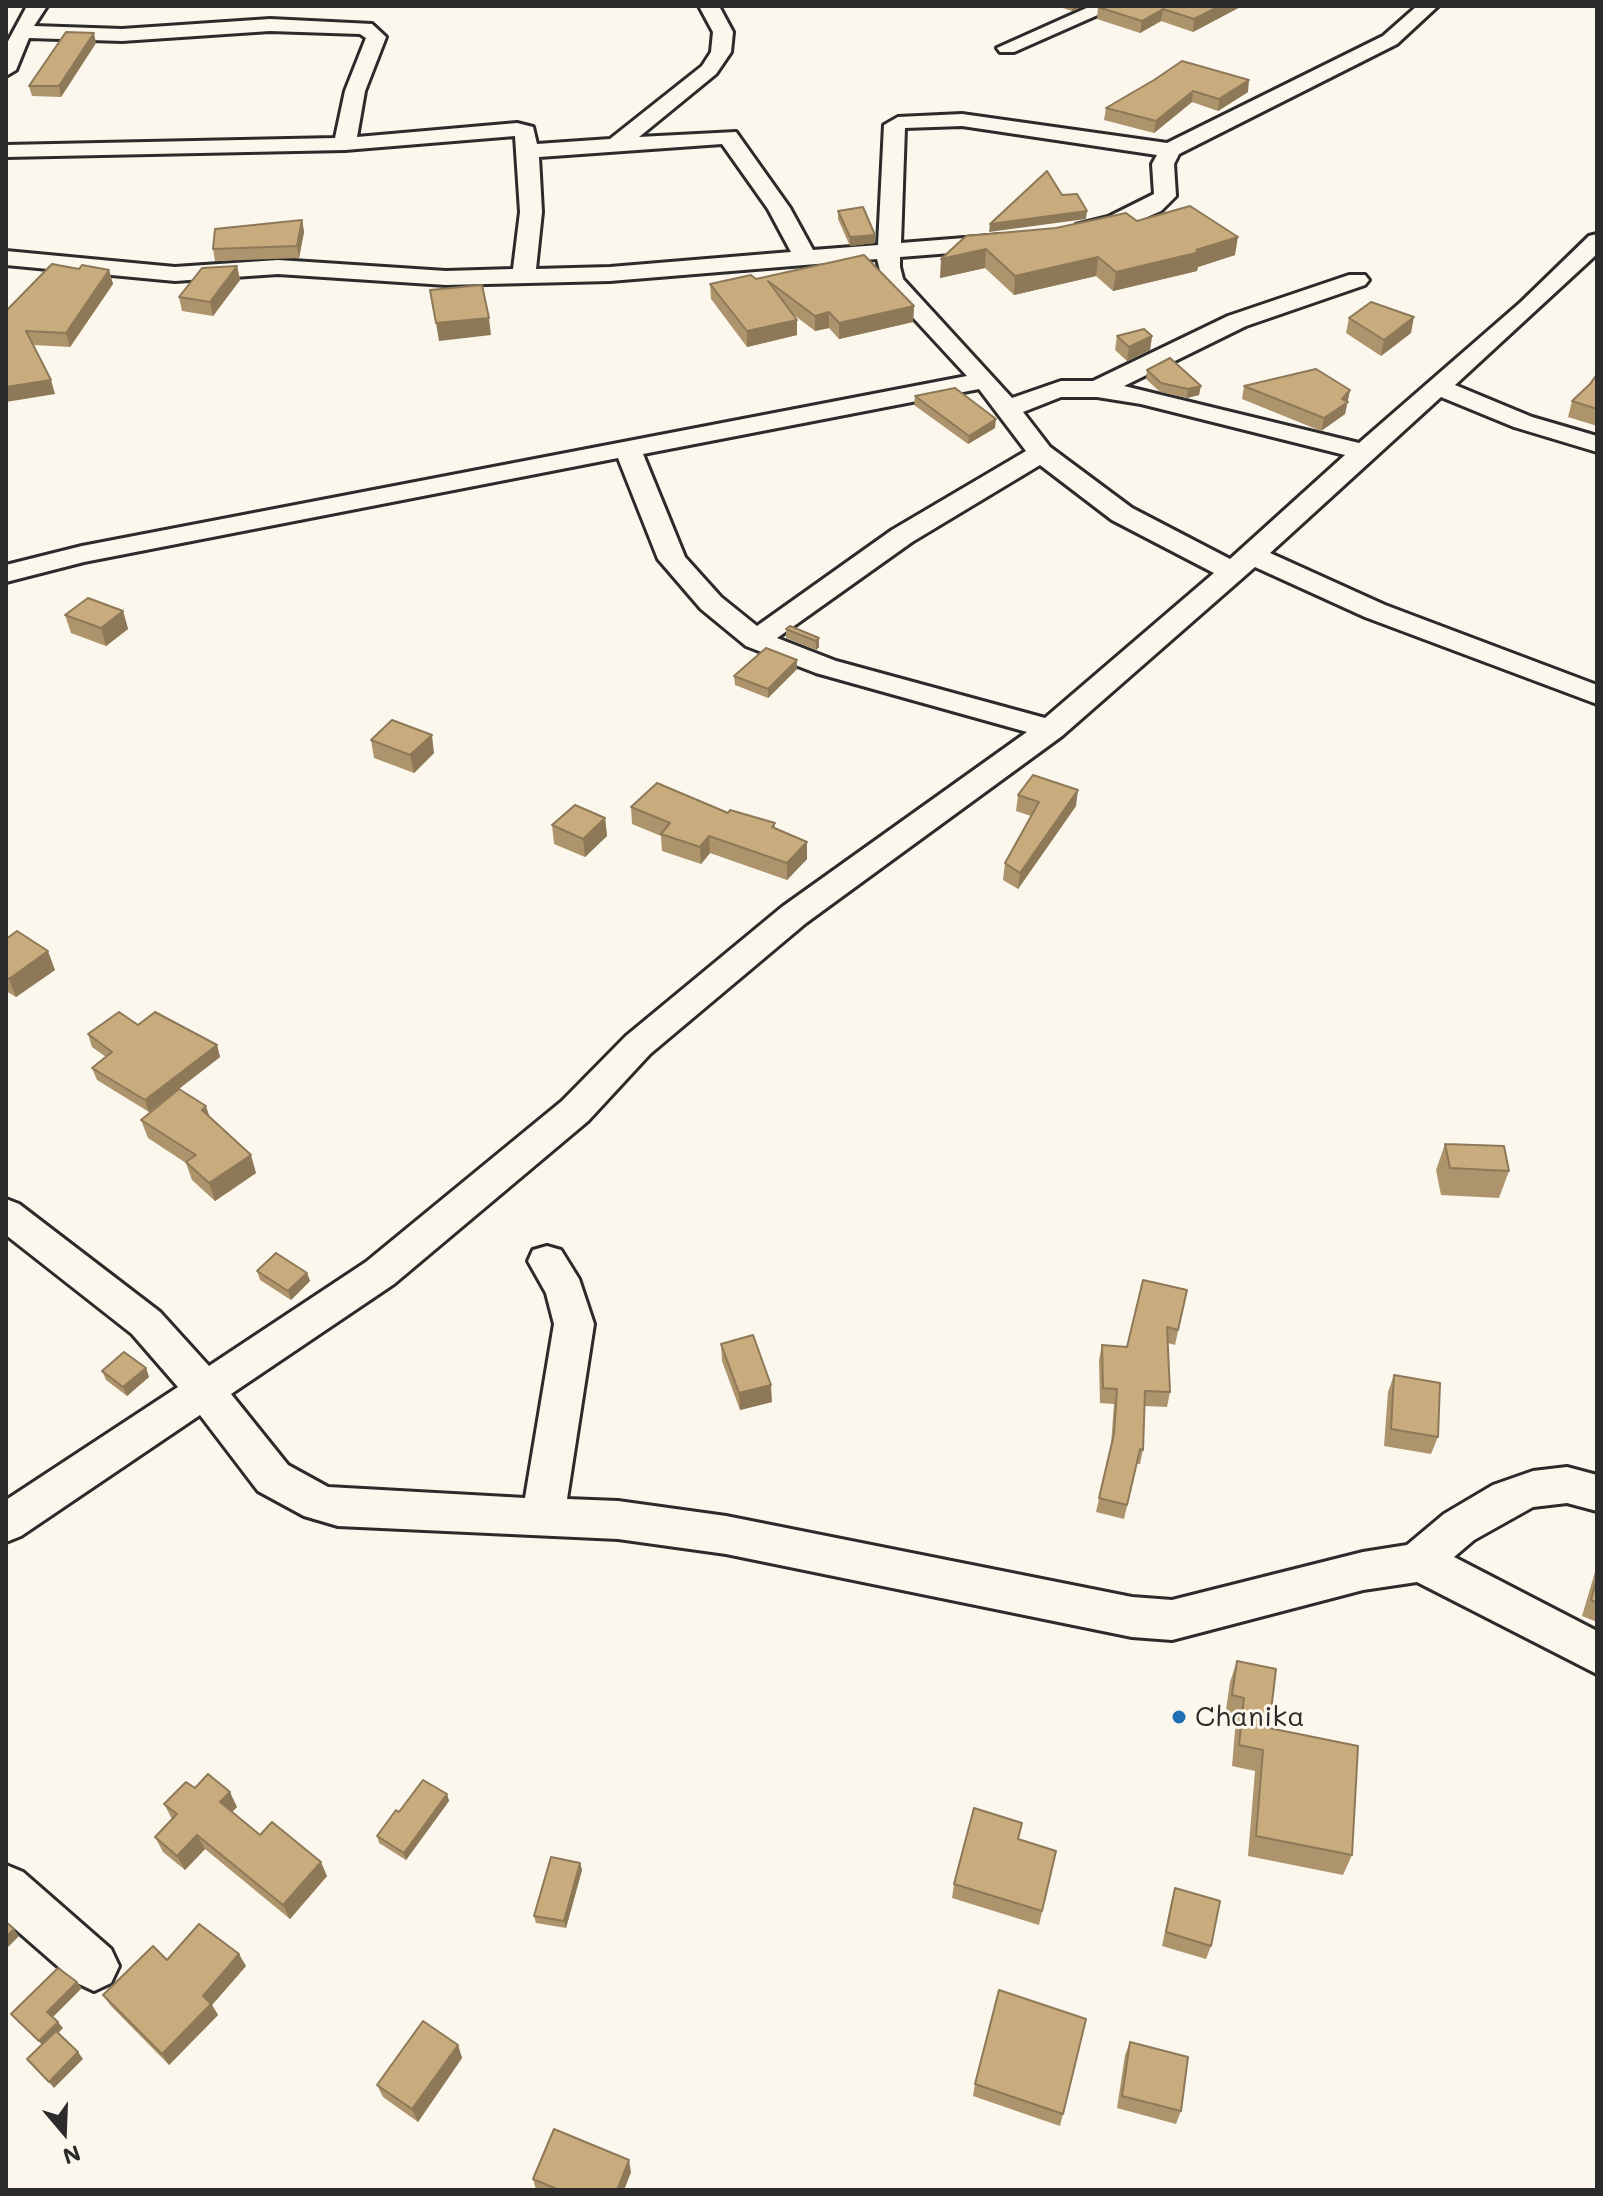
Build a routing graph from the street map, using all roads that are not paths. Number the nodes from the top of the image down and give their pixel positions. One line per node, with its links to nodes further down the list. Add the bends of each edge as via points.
1 (37, 6): 5 (street)
2 (709, 6): 9 (street, via 723,32 721,52 709,70)
3 (1108, 6): 6 (street)
4 (1428, 6): 10 (street, via 1390,40)
5 (21, 32): 7 (street); 8 (street, via 122,35 270,25 365,28 376,37 355,91)
6 (1007, 48)
7 (6, 70)
8 (345, 144): 11 (street); 12 (street, via 517,129 525,132)
9 (614, 146): 12 (street); 18 (street, via 731,139)
10 (1170, 150): 13 (street, via 1163,164 1165,196 1153,206 1116,222); 16 (street, via 962,120 905,121 895,125)
11 (6, 151)
12 (527, 151): 19 (street, via 531,212)
13 (1065, 233)
14 (1022, 240): 16 (street)
15 (1597, 241): 23 (street)
16 (889, 252): 18 (street); 21 (street)
17 (6, 258): 19 (street, via 175,274 278,267 446,278)
18 (812, 260): 19 (street); 21 (street)
19 (524, 275)
20 (1357, 280): 24 (street, via 1237,321)
21 (892, 281): 22 (street)
22 (985, 380): 25 (street); 27 (street)
23 (1439, 387): 26 (street, via 1523,422); 28 (street)
24 (1097, 389): 25 (street, via 1061,389); 28 (street)
25 (1009, 409): 29 (street)
26 (1597, 444)
27 (627, 447): 31 (street, via 82,554); 32 (street, via 672,559 711,603)
28 (1364, 452): 30 (street)
29 (1041, 453): 30 (street, via 1122,514); 32 (street, via 902,536)
30 (1242, 563): 33 (street); 34 (street)
31 (6, 574)
32 (756, 640): 34 (street, via 826,667)
33 (1597, 695)
34 (1051, 729): 37 (street, via 794,915 638,1045 575,1111 380,1273)
35 (6, 1214): 37 (street, via 146,1323)
36 (547, 1261): 39 (street, via 565,1290 574,1324)
37 (204, 1391): 39 (street, via 273,1478 319,1503); 40 (street)
38 (1597, 1493): 41 (street, via 1567,1485 1508,1498 1459,1527)
39 (543, 1519): 41 (street, via 618,1520 726,1535 1132,1617 1172,1620 1363,1571)
40 (6, 1523)
41 (1417, 1563): 42 (street)
42 (1597, 1654)
43 (6, 1889): 44 (street)
44 (94, 1966)

